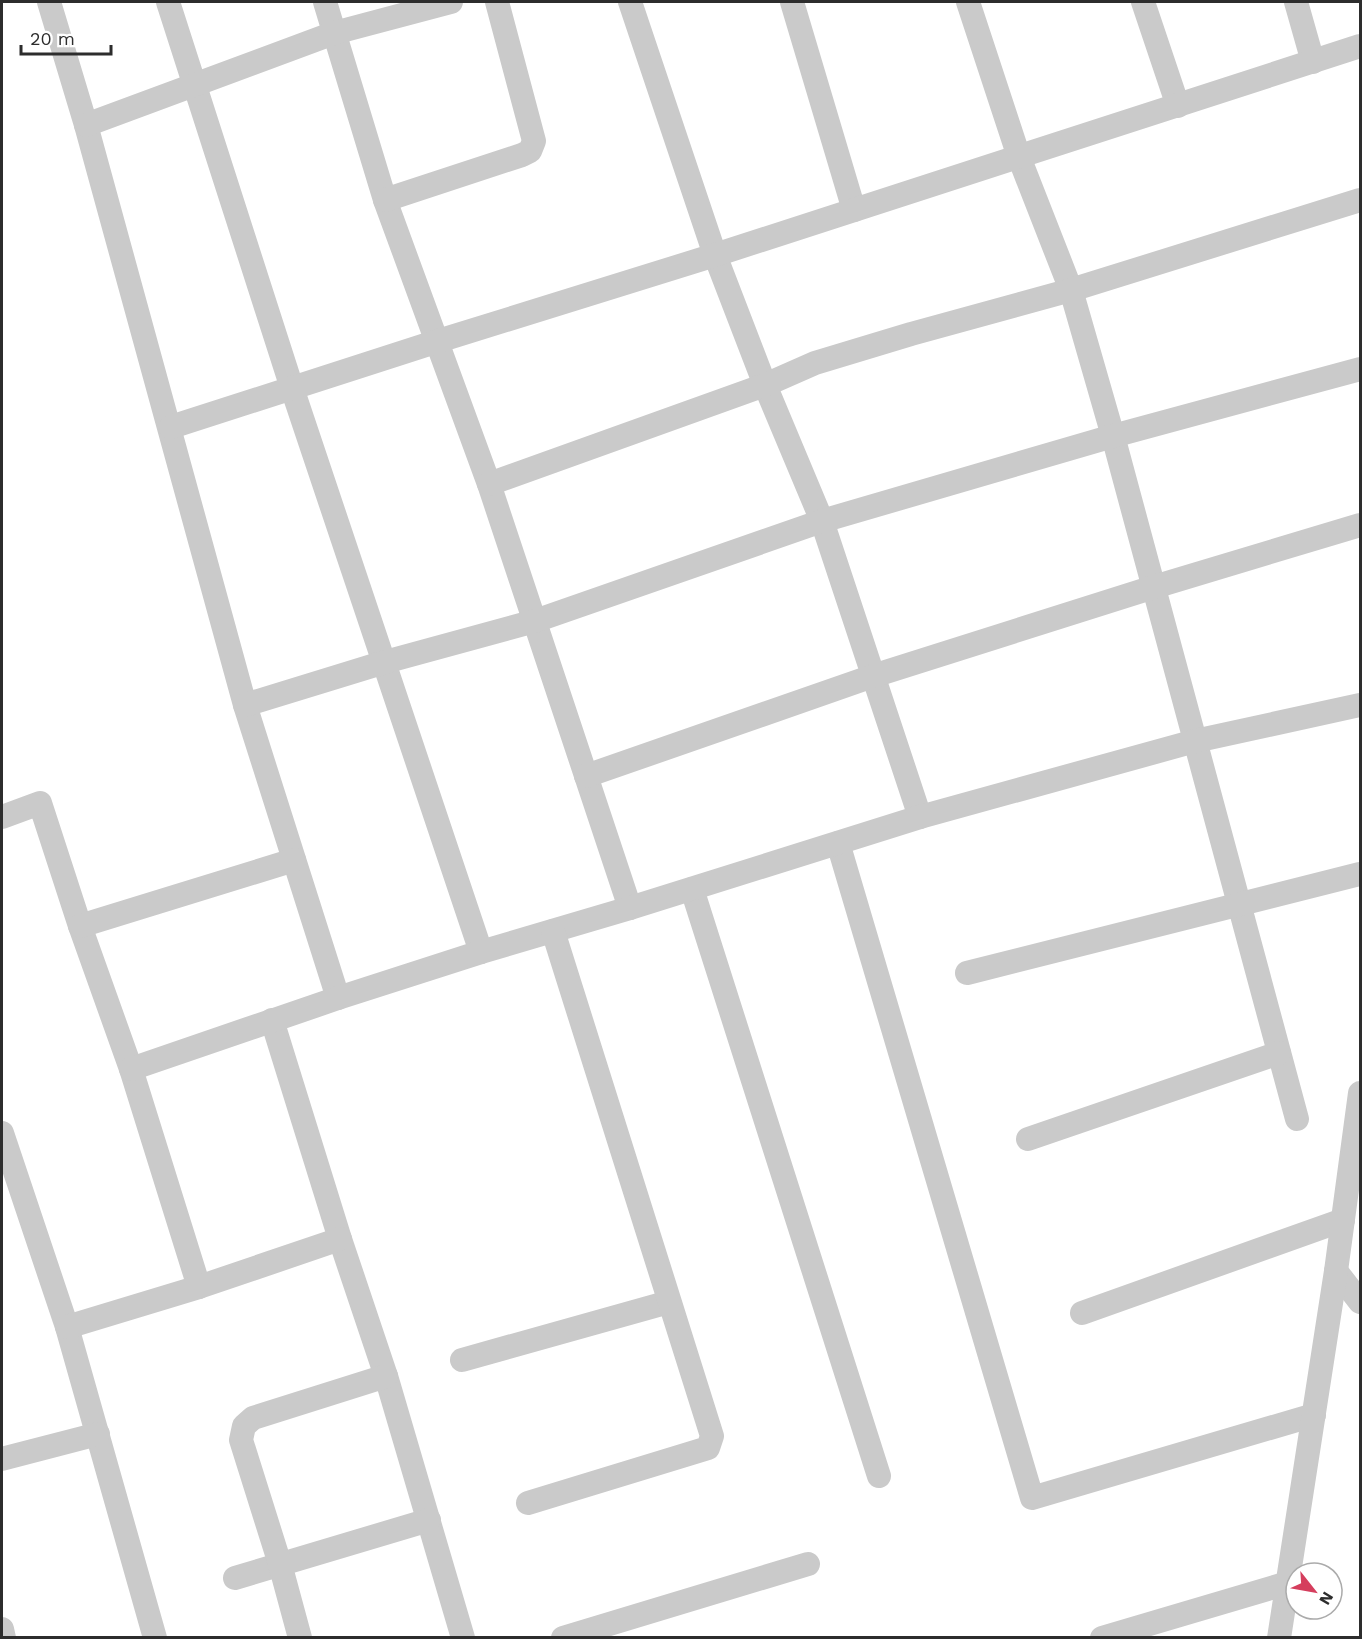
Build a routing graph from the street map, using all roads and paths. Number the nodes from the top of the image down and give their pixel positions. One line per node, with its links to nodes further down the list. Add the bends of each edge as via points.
1 (50, 2): 16 (street)
2 (168, 2): 14 (street)
3 (325, 2): 11 (street)
4 (451, 2): 11 (street)
5 (497, 2): 18 (street, via 534,141 530,151)
6 (630, 2): 21 (street)
7 (792, 2): 20 (street)
8 (968, 2): 17 (street)
9 (1143, 2): 15 (street)
10 (1296, 2): 13 (street)
11 (334, 33): 14 (street); 18 (street)
12 (1360, 46): 13 (street)
13 (1313, 62): 15 (street)
14 (195, 84): 16 (street); 26 (street)
15 (1178, 106): 17 (street)
16 (86, 124): 27 (street)
17 (1019, 157): 20 (street); 22 (street)
18 (385, 200): 23 (street)
19 (1360, 200): 22 (street)
20 (854, 210): 21 (street)
21 (715, 255): 23 (street); 25 (street)
22 (1071, 290): 25 (street, via 815,363); 28 (street)
23 (435, 342): 26 (street); 29 (street)
24 (1360, 369): 28 (street)
25 (765, 385): 29 (street); 30 (street)
26 (292, 388): 27 (street); 34 (street)
27 (171, 427): 36 (street)
28 (1113, 436): 30 (street); 32 (street)
29 (489, 484): 33 (street)
30 (822, 521): 33 (street); 35 (street)
31 (1360, 525): 32 (street)
32 (1154, 587): 35 (street); 38 (street)
33 (535, 621): 34 (street); 39 (street)
34 (385, 662): 36 (street); 50 (street)
35 (873, 676): 39 (street); 41 (street)
36 (245, 705): 43 (street)
37 (1360, 705): 38 (street)
38 (1195, 741): 41 (street); 46 (street)
39 (586, 776): 47 (street)
40 (2, 816): 48 (street, via 40,803)
41 (920, 817): 42 (street)
42 (838, 843): 45 (street); 70 (street, via 1032,1498)
43 (294, 860): 48 (street); 52 (street)
44 (1360, 874): 46 (street)
45 (692, 889): 47 (street); 73 (street)
46 (1238, 903): 51 (street); 54 (street)
47 (630, 908): 49 (street)
48 (80, 926): 55 (street)
49 (553, 931): 50 (street); 64 (street)
50 (482, 952): 52 (street)
51 (967, 973)
52 (338, 998): 53 (street)
53 (272, 1020): 55 (street); 61 (street)
54 (1279, 1053): 57 (street); 59 (street)
55 (131, 1069): 63 (street)
56 (1360, 1093): 60 (street)
57 (1297, 1119)
58 (2, 1134): 67 (street)
59 (1028, 1138)
60 (1343, 1220): 62 (street); 66 (street)
61 (340, 1239): 63 (street); 69 (street)
62 (1336, 1271): 65 (street); 70 (street)
63 (199, 1287): 67 (street)
64 (669, 1302): 68 (street); 74 (street, via 712,1436 708,1448)
65 (1360, 1302)
66 (1082, 1313)
67 (67, 1327): 71 (street)
68 (462, 1360)
69 (387, 1377): 75 (street); 77 (street, via 253,1418 244,1426 241,1440)
70 (1314, 1416): 76 (street)
71 (98, 1434): 72 (street); 84 (street)
72 (2, 1459)
73 (879, 1476)
74 (528, 1503)
75 (429, 1520): 77 (street); 86 (street)
76 (1291, 1561)
77 (280, 1564): 79 (street); 85 (street)
78 (808, 1564): 87 (street)
79 (235, 1578)
80 (1284, 1584): 88 (street)
81 (1284, 1610): 89 (street)
82 (2, 1629): 83 (street)
83 (4, 1638)
84 (155, 1638)
85 (300, 1638)
86 (463, 1638)
87 (563, 1638)
88 (1102, 1638)
89 (1280, 1638)

